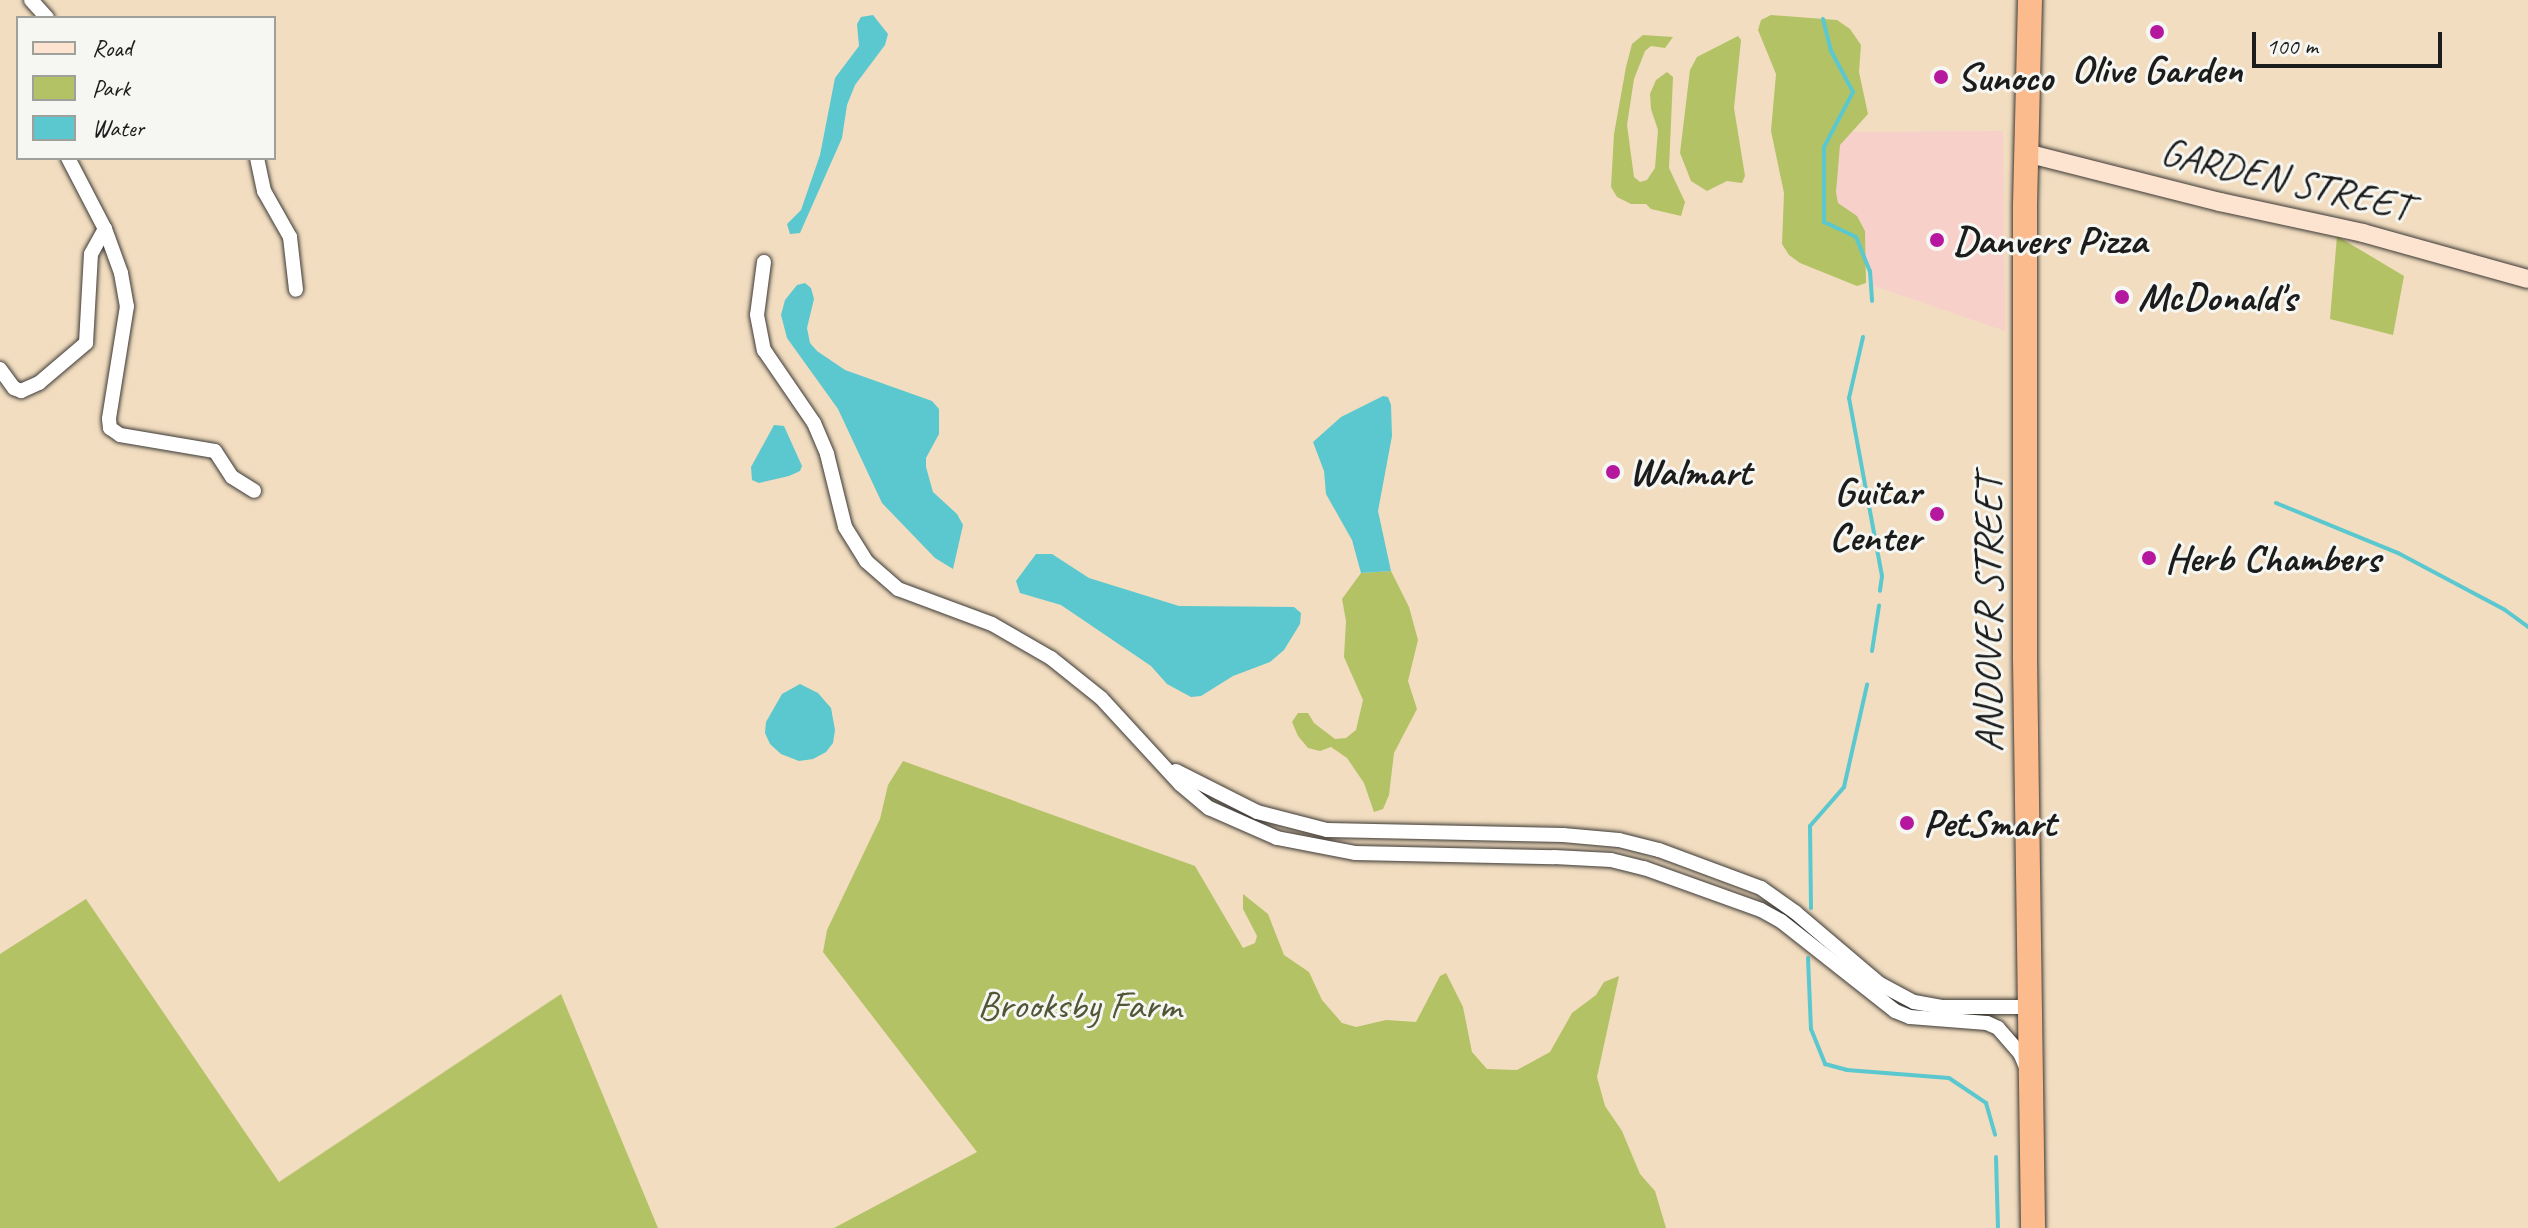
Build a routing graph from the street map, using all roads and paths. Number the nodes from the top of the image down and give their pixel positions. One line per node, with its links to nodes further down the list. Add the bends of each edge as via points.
1 (31, 0): 3 (street)
2 (2030, 0): 4 (highway, ANDOVER STREET)
3 (47, 16)
4 (2026, 153): 9 (main road, GARDEN STREET, via 2363,233); 14 (highway, ANDOVER STREET)
5 (69, 160): 7 (street)
6 (257, 160): 10 (street, via 264,191 290,237)
7 (105, 229): 11 (street, via 91,254 86,343 39,383 21,391); 12 (street, via 127,306 110,428 120,435 215,451 232,477)
8 (764, 262): 13 (street, via 757,315 764,350 814,423 845,527 866,561 898,589 992,624 1051,658 1101,698)
9 (2528, 279)
10 (296, 290)
11 (0, 369)
12 (254, 491)
13 (1153, 754): 14 (street, via 1231,802 1317,828 1563,835 1659,850 1761,888 1880,984 1914,1002); 15 (street, via 1209,808 1298,843 1355,853 1611,860 1736,899 1781,921 1895,1011 1998,1028 2020,1053)
14 (2029, 1007): 15 (highway, ANDOVER STREET)
15 (2030, 1076): 16 (highway, ANDOVER STREET)
16 (2033, 1228)

